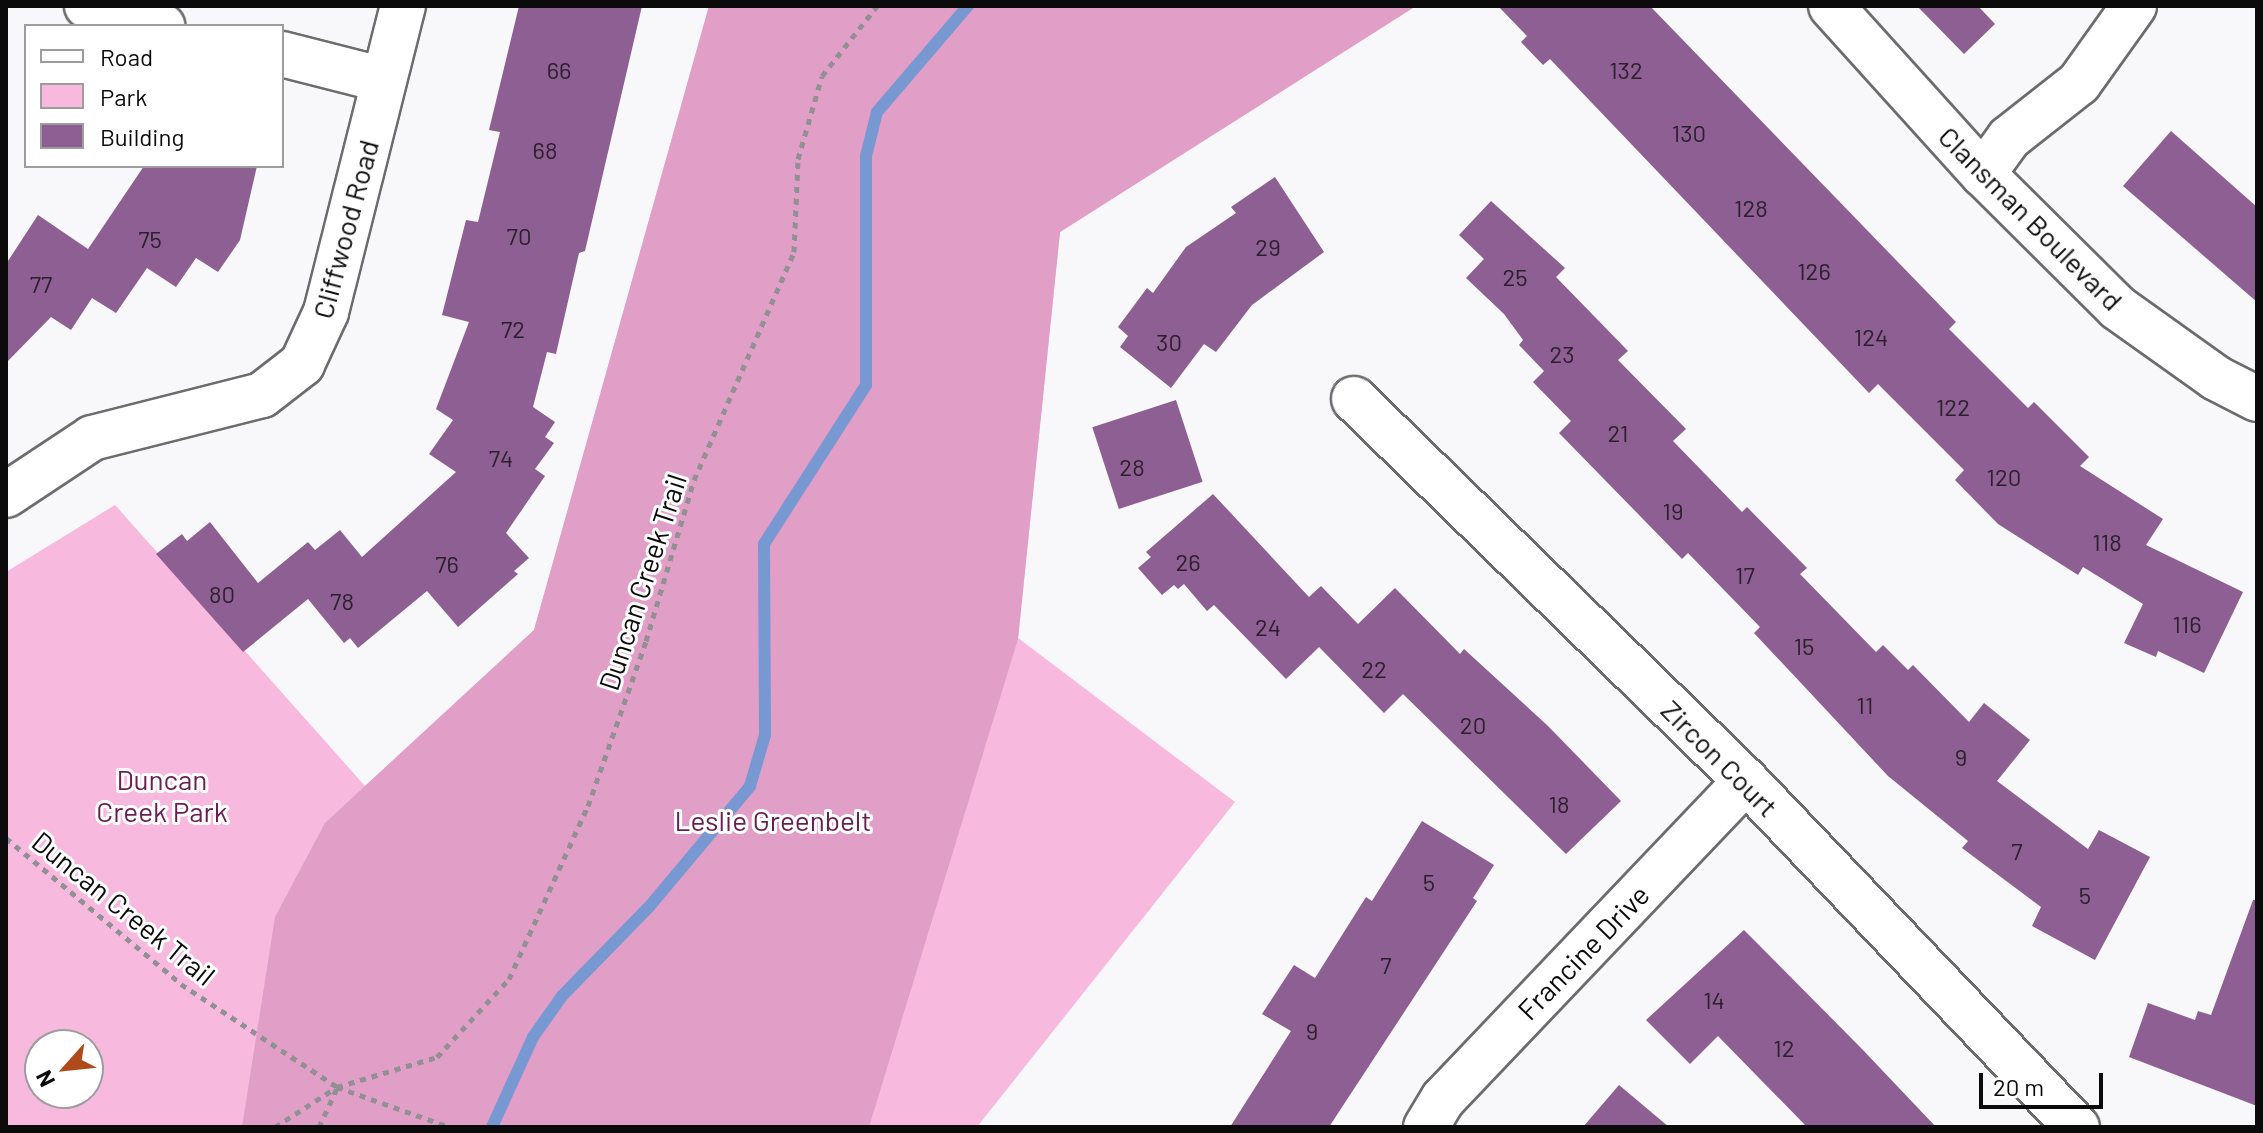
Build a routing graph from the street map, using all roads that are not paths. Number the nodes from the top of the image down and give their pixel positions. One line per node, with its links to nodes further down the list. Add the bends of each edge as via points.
1 (87, 6): 5 (street)
2 (403, 6): 7 (street, Cliffwood Road)
3 (1831, 6): 8 (street, Clansman Boulevard)
4 (2134, 6): 8 (street, via 2079,83 2009,138)
5 (154, 24)
6 (284, 55): 7 (street)
7 (384, 80): 11 (street, Cliffwood Road, via 326,312 302,364 262,395 92,438)
8 (1983, 174): 10 (street, Clansman Boulevard, via 2118,308 2216,378)
9 (1354, 399): 12 (street, Zircon Court)
10 (2257, 399)
11 (6, 495)
12 (1746, 781): 13 (street, Francine Drive, via 1443,1099); 14 (street, Zircon Court)
13 (1426, 1127)
14 (2077, 1127)

